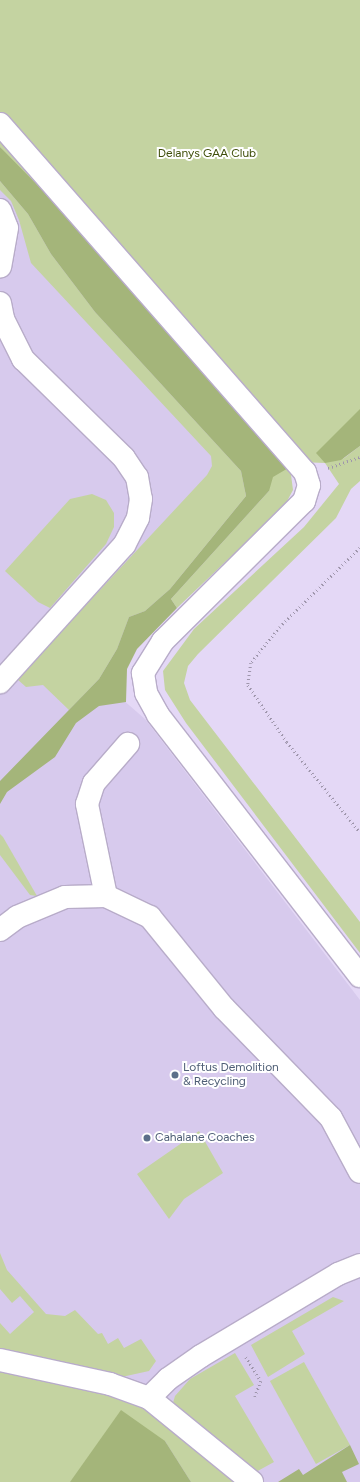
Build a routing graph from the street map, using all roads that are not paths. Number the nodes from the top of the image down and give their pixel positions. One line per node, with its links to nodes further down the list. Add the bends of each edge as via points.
1 (0, 124): 9 (lane, via 305,472 309,485 304,501 163,641 144,673 146,693 158,715)
2 (0, 210): 3 (lane, via 7,228)
3 (0, 266)
4 (0, 303): 5 (lane, via 3,319 23,359 124,458 137,477 141,499 138,518 124,545)
5 (0, 682)
6 (128, 744): 7 (lane, via 94,783 87,804)
7 (106, 896): 8 (lane, via 65,897 17,917); 10 (lane, via 150,917 224,1008 331,1118)
8 (0, 930)
9 (360, 976)
10 (360, 1172)
11 (360, 1264): 13 (lane, via 233,1336 168,1379)
12 (0, 1360): 13 (lane, via 110,1384)
13 (149, 1398): 14 (lane)
14 (252, 1482)

